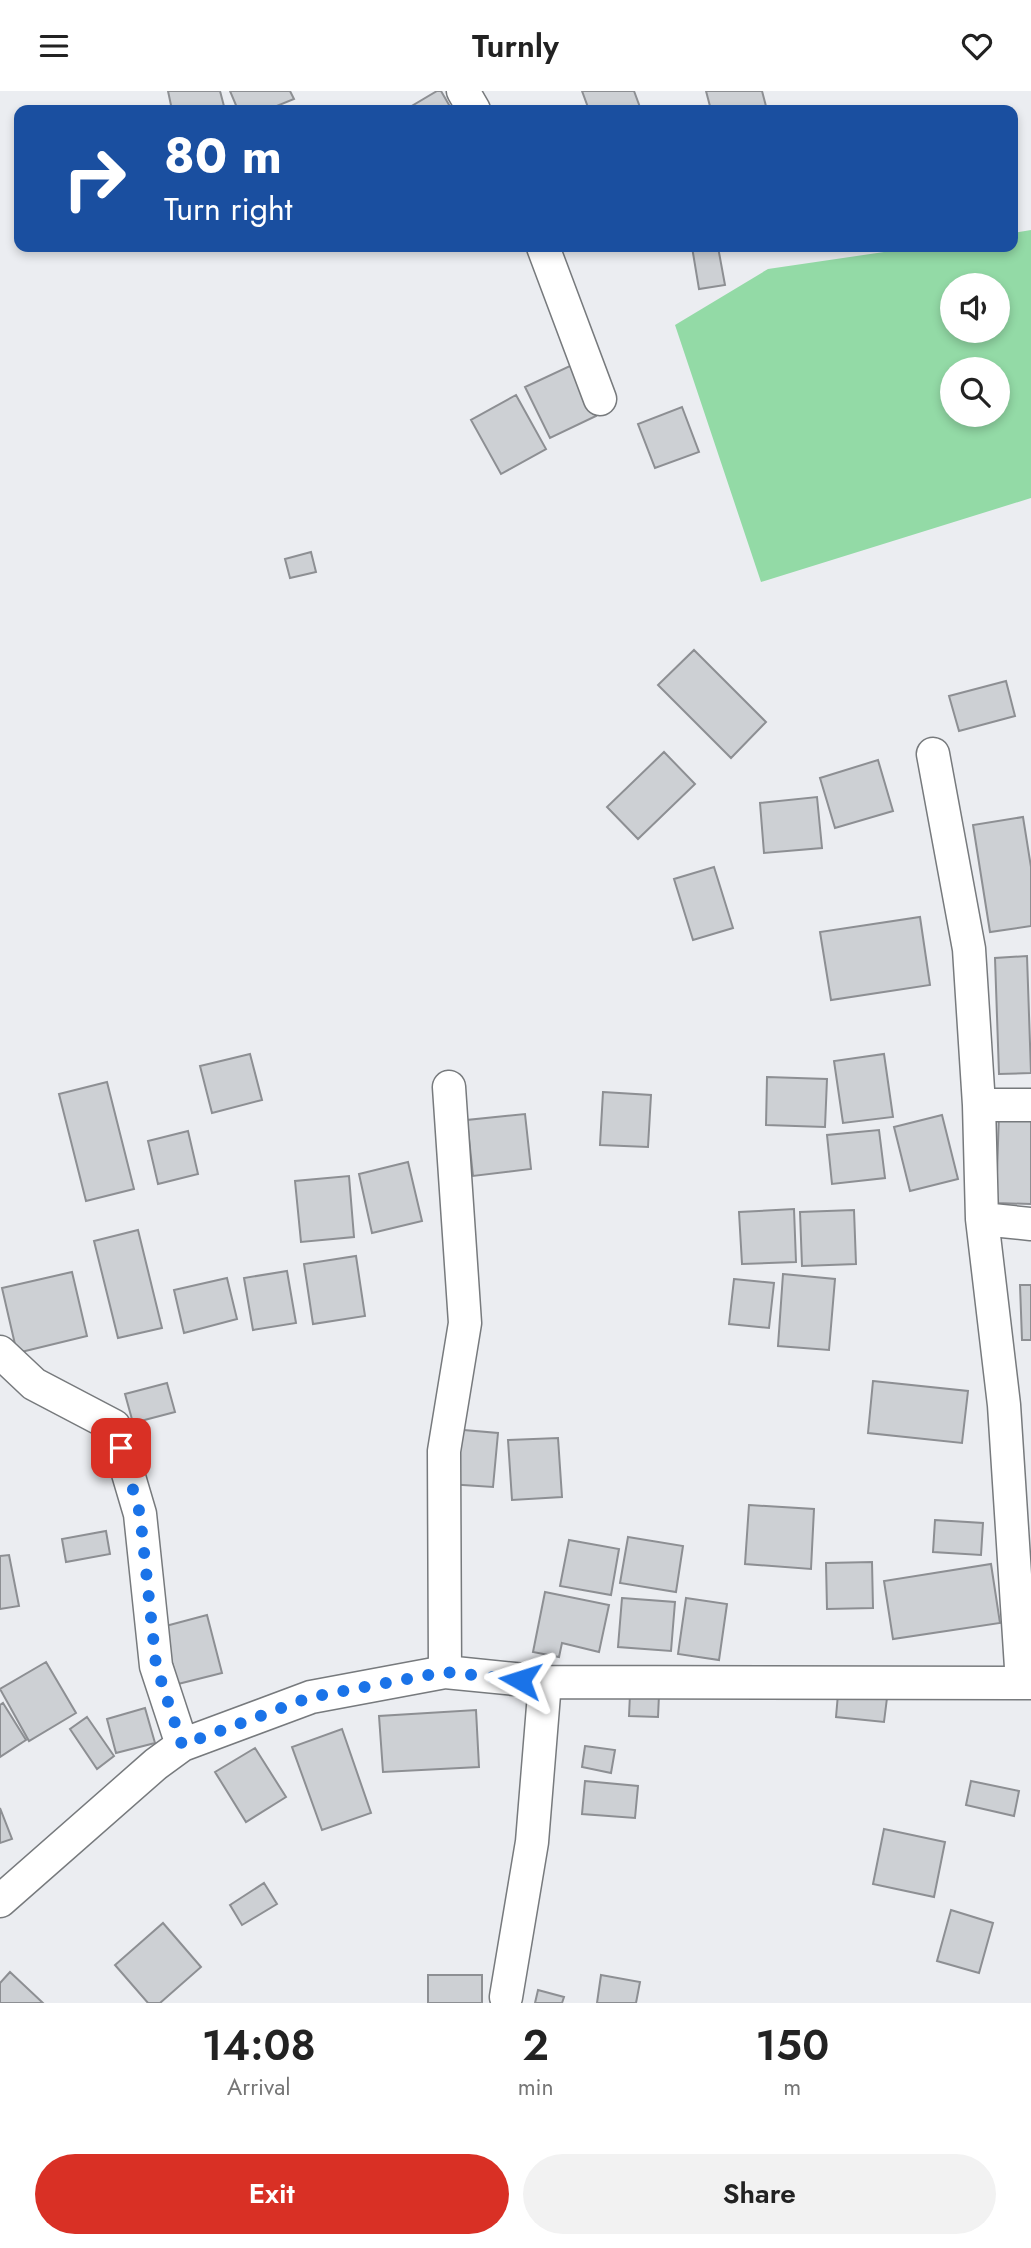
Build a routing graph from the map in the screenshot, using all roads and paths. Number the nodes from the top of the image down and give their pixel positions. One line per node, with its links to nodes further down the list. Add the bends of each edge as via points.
1 (544, 252): 2 (street)
2 (600, 399)
3 (933, 754): 5 (street, via 969,949)
4 (449, 1087): 10 (street, via 465,1323 444,1451)
5 (979, 1105): 6 (street); 7 (street)
6 (1031, 1105)
7 (982, 1219): 8 (street); 12 (street, via 1004,1405)
8 (1031, 1224)
9 (0, 1352): 13 (street, via 34,1384 114,1426 140,1514 156,1665)
10 (444, 1672): 11 (street); 13 (street, via 311,1697)
11 (545, 1682): 12 (street); 15 (street, via 532,1842)
12 (1027, 1683)
13 (182, 1745): 14 (street)
14 (0, 1901)
15 (506, 1997)

